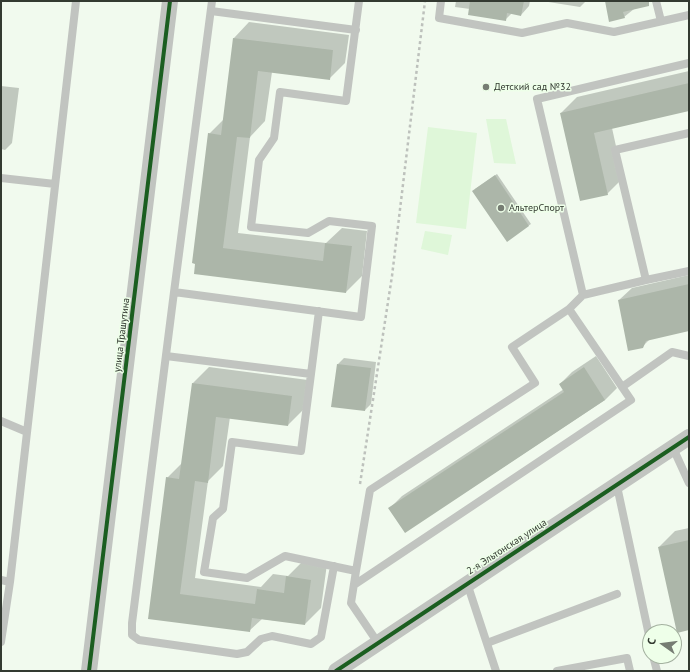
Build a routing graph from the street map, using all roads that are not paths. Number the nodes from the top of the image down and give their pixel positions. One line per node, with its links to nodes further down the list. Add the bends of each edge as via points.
1 (76, 1): 14 (lane)
2 (170, 1): 43 (street, улица Трашутина)
3 (212, 1): 7 (lane)
4 (359, 1): 10 (lane)
5 (441, 1): 9 (lane, via 439,18 522,33 567,23 614,32)
6 (656, 1): 9 (lane)
7 (211, 11): 10 (lane); 17 (lane)
8 (689, 15): 9 (lane)
9 (661, 21)
10 (356, 30): 20 (lane, via 346,101 280,92 274,138 259,160 251,227 308,233 329,221 372,226 361,317)
11 (689, 63): 18 (lane, via 537,100)
12 (689, 133): 16 (lane, via 615,150)
13 (1, 178): 14 (lane)
14 (55, 184): 26 (lane)
15 (689, 271): 16 (lane)
16 (646, 280): 18 (lane)
17 (174, 292): 20 (lane); 21 (lane)
18 (583, 295): 19 (lane)
19 (569, 309): 24 (lane); 32 (lane, via 512,347 535,383 370,490)
20 (319, 311): 23 (lane)
21 (166, 356): 23 (lane); 31 (lane, via 132,635 139,640 237,654 247,652 261,639 272,636 311,644 321,637)
22 (689, 356): 24 (lane, via 672,352)
23 (311, 374): 31 (lane, via 301,451 232,442 223,509 213,518 204,572 247,578 285,556)
24 (622, 387): 36 (lane, via 631,400)
25 (1, 421): 26 (lane)
26 (27, 432): 34 (lane)
27 (689, 437): 28 (street, 2-я Эльтонская улица)
28 (673, 448): 29 (lane); 30 (street, 2-я Эльтонская улица)
29 (689, 483)
30 (616, 486): 35 (street, 2-я Эльтонская улица); 38 (lane)
31 (334, 566): 32 (lane)
32 (356, 571): 36 (lane)
33 (1, 580): 34 (lane)
34 (10, 582): 39 (lane)
35 (467, 583): 41 (street, 2-я Эльтонская улица); 42 (lane)
36 (354, 585): 41 (lane, via 351,604)
37 (617, 594): 42 (lane)
38 (646, 624)
39 (2, 627): 40 (lane)
40 (1, 642)
41 (378, 643): 44 (street, 2-я Эльтонская улица)
42 (487, 643): 45 (lane)
43 (89, 671)
44 (336, 671)
45 (496, 671)
46 (557, 671): 47 (lane, via 627,658)
47 (630, 671)

